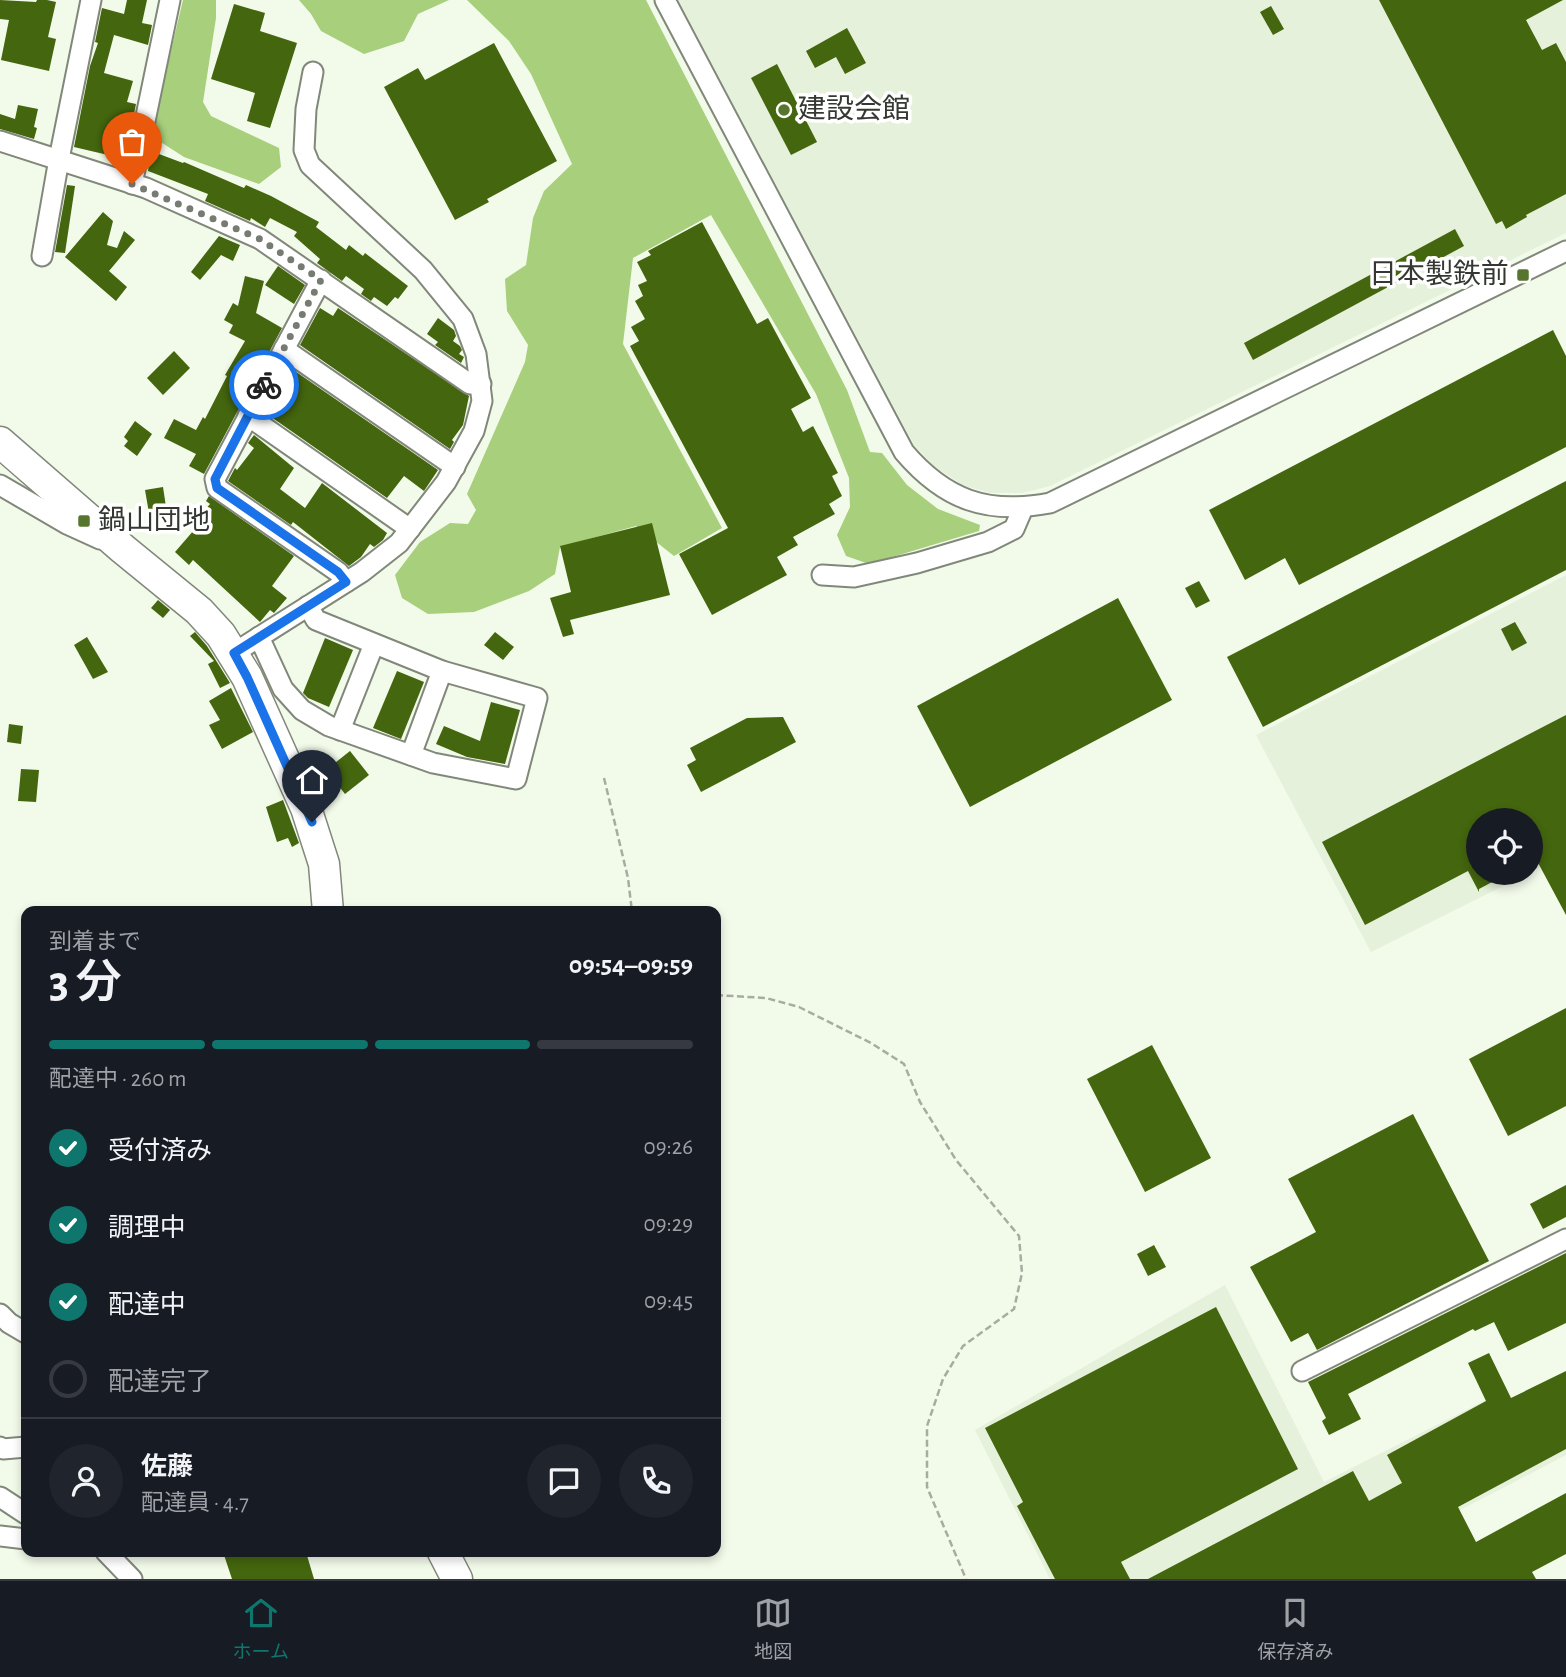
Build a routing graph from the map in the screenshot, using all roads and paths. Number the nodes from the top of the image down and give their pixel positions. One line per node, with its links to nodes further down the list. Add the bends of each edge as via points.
1 (78, 0): 6 (street, via 61,91)
2 (92, 0): 6 (street)
3 (170, 0): 9 (street)
4 (665, 0): 19 (street, via 904,452 922,473 956,496 993,508)
5 (313, 72): 14 (street, via 304,150 310,165 423,270 463,319)
6 (71, 99): 8 (street)
7 (0, 141): 8 (street)
8 (59, 159): 9 (street); 11 (street)
9 (132, 184): 12 (street, via 260,239)
10 (1566, 251): 19 (street, via 1049,503)
11 (42, 256)
12 (321, 280): 13 (street); 14 (street, via 470,384)
13 (284, 349): 15 (street); 17 (street)
14 (481, 384): 17 (street, via 474,431)
15 (248, 416): 20 (street); 23 (street, via 215,479 217,488)
16 (0, 442): 21 (highway)
17 (455, 467): 20 (street)
18 (0, 485): 21 (street, via 67,524)
19 (1023, 508): 22 (street, via 1014,528 988,542 854,577)
20 (410, 529): 23 (street, via 399,543)
21 (123, 549): 27 (highway, via 199,611)
22 (822, 575)
23 (346, 582): 24 (street)
24 (308, 606): 25 (street); 26 (street, via 316,620)
25 (259, 637): 27 (street); 29 (street, via 283,689 302,710)
26 (374, 644): 28 (street); 29 (street)
27 (234, 653): 32 (highway, via 306,808 324,864)
28 (442, 671): 30 (street); 30 (street, via 537,698 516,779)
29 (340, 730): 30 (street)
30 (411, 755)
31 (604, 778): 33 (path)
32 (328, 906)
33 (631, 906)
34 (721, 995): 49 (path, via 766,998 799,1007 904,1064 920,1102 956,1160 1019,1236 1022,1273 1014,1309 963,1346 943,1379 927,1426 927,1487)
35 (1566, 1239): 38 (street)
36 (0, 1314): 37 (street)
37 (21, 1330)
38 (1302, 1371)
39 (21, 1447): 40 (street)
40 (1, 1449)
41 (0, 1497): 42 (street)
42 (21, 1511)
43 (0, 1536): 44 (street)
44 (21, 1538)
45 (111, 1557): 47 (street)
46 (446, 1557): 48 (highway)
47 (132, 1579)
48 (457, 1579)
49 (967, 1579)

